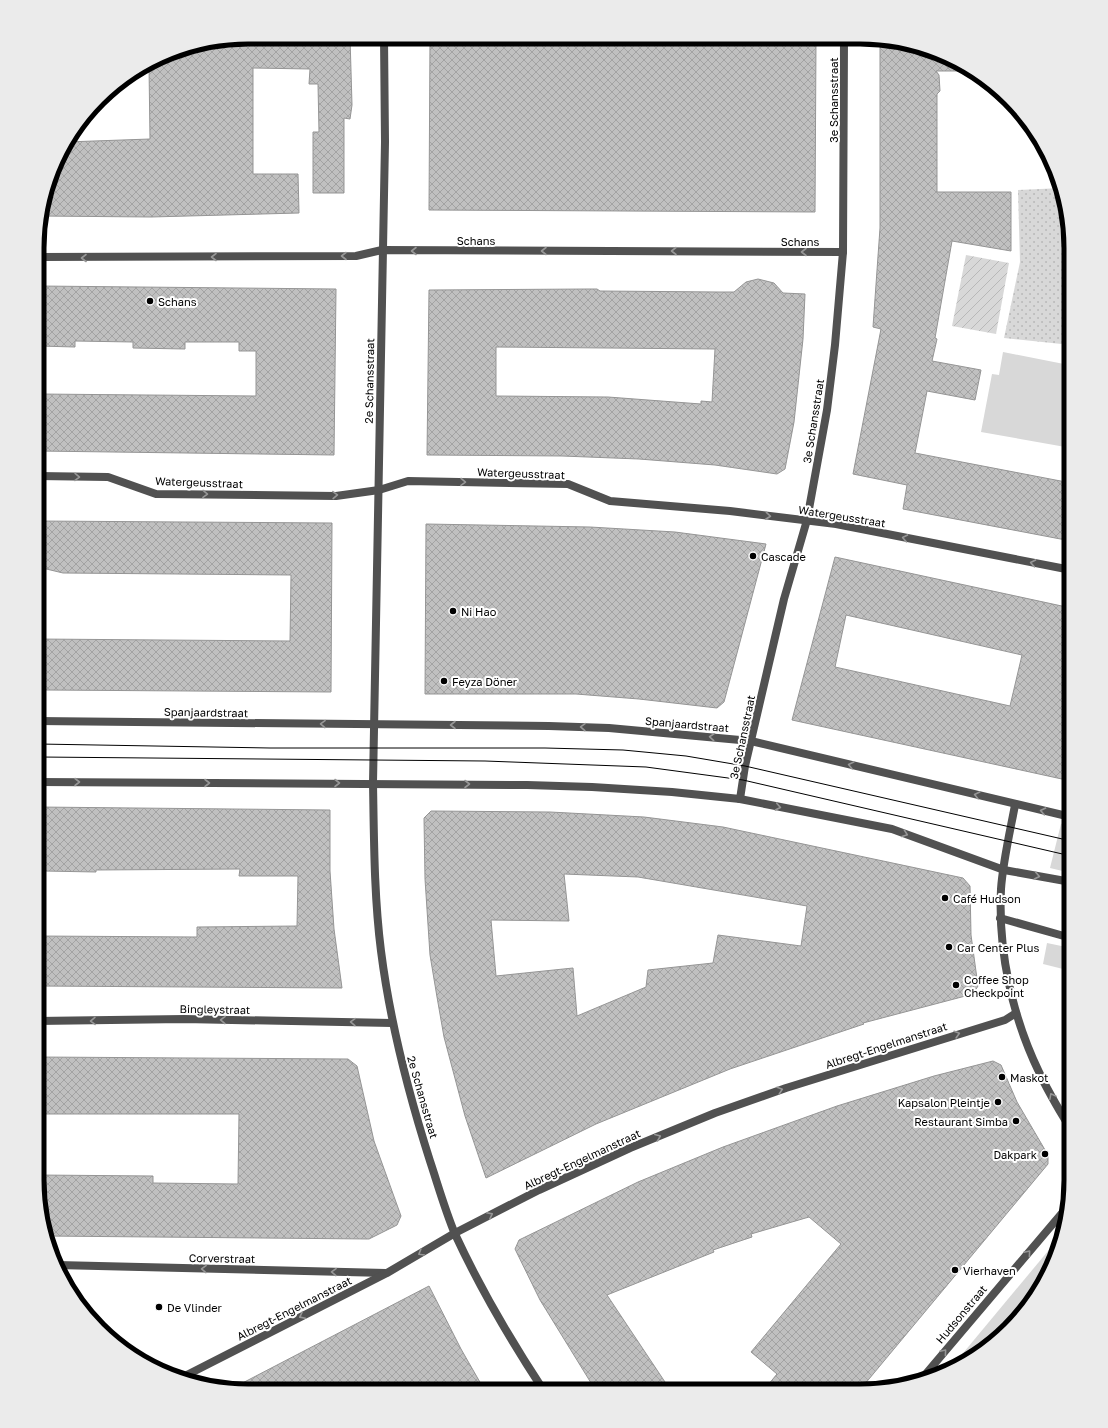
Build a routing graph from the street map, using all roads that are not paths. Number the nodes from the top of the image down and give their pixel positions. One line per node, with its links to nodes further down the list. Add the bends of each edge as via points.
1 (384, 44): 3 (street, 2e Schansstraat)
2 (844, 44): 4 (street, 3e Schansstraat)
3 (382, 250): 4 (street, Schans, one-way to 3); 5 (street, Schans, one-way to 5, via 356,256); 7 (street, 2e Schansstraat)
4 (843, 252): 8 (street, 3e Schansstraat, via 827,410)
5 (44, 257)
6 (44, 476): 7 (street, Watergeusstraat, one-way to 7, via 108,477 156,494 336,496)
7 (379, 490): 8 (street, Watergeusstraat, one-way to 8, via 408,481 568,484 610,501); 11 (street, 2e Schansstraat)
8 (807, 520): 9 (street, Watergeusstraat, one-way to 8); 12 (street, 3e Schansstraat, via 784,599)
9 (1064, 569)
10 (44, 721): 11 (street, Spanjaardstraat, one-way to 10)
11 (374, 725): 12 (street, Spanjaardstraat, one-way to 11, via 609,728); 14 (street)
12 (751, 741): 15 (street, 3e Schansstraat); 16 (street, Spanjaardstraat, one-way to 12)
13 (44, 782): 14 (street, one-way to 14)
14 (373, 784): 15 (street, one-way to 15, via 592,787 672,792); 24 (street, 2e Schansstraat, via 380,949)
15 (740, 800): 18 (street, one-way to 18, via 892,829)
16 (1015, 805): 17 (street, Spanjaardstraat, one-way to 16); 18 (street)
17 (1064, 816)
18 (1004, 870): 19 (street, one-way to 19); 20 (street)
19 (1064, 881)
20 (1000, 918): 21 (street); 22 (street, via 1005,964)
21 (1064, 936)
22 (1016, 1013): 25 (street, one-way to 22, via 1038,1071); 27 (street, Albregt-Engelmanstraat, one-way to 22, via 539,1190 630,1148 715,1113 786,1088 1005,1020)
23 (44, 1021): 24 (street, Bingleystraat, one-way to 23, via 184,1019)
24 (392, 1022): 27 (street, 2e Schansstraat, via 419,1127)
25 (1064, 1117)
26 (1061, 1214): 30 (street, Hudsonstraat, one-way to 26)
27 (455, 1233): 29 (street, Albregt-Engelmanstraat, one-way to 29); 32 (street, 2e Schansstraat, via 491,1302)
28 (63, 1266): 29 (street, Corverstraat, one-way to 28)
29 (387, 1273): 31 (street, Albregt-Engelmanstraat, one-way to 31)
30 (927, 1373)
31 (188, 1375)
32 (540, 1384)

